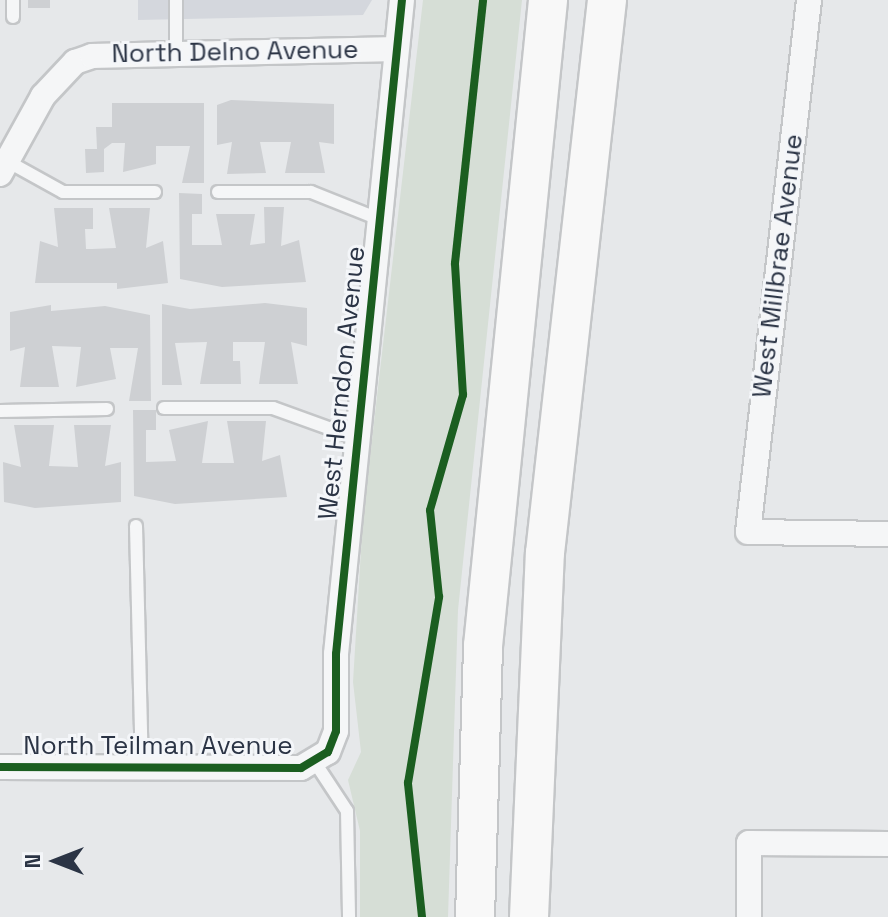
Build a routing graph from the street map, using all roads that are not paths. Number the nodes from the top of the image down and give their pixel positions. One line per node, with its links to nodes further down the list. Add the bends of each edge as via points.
1 (13, 0): 7 (lane)
2 (176, 0): 9 (lane)
3 (402, 0): 8 (street, West Herndon Avenue)
4 (548, 0): 25 (main road, via 486,615)
5 (607, 0): 26 (main road, via 545,553)
6 (809, 0): 19 (street, West Millbrae Avenue, via 748,532)
7 (13, 17)
8 (396, 49): 9 (street, North Delno Avenue); 13 (street, West Herndon Avenue)
9 (176, 52): 10 (street, North Delno Avenue, via 109,53 75,62 43,96)
10 (3, 168): 11 (lane, via 63,192)
11 (155, 192)
12 (218, 192): 13 (lane, via 311,192)
13 (379, 219): 17 (street, West Herndon Avenue)
14 (164, 408): 17 (lane, via 273,408)
15 (107, 409): 16 (lane)
16 (0, 411)
17 (356, 438): 20 (street, West Herndon Avenue, via 336,731)
18 (136, 526): 21 (lane)
19 (888, 534)
20 (316, 764): 21 (street, North Teilman Avenue); 24 (lane, via 347,811)
21 (142, 765): 22 (street, North Teilman Avenue)
22 (0, 767)
23 (888, 844): 27 (street, via 749,843)
24 (349, 917)
25 (475, 917)
26 (529, 917)
27 (749, 917)

